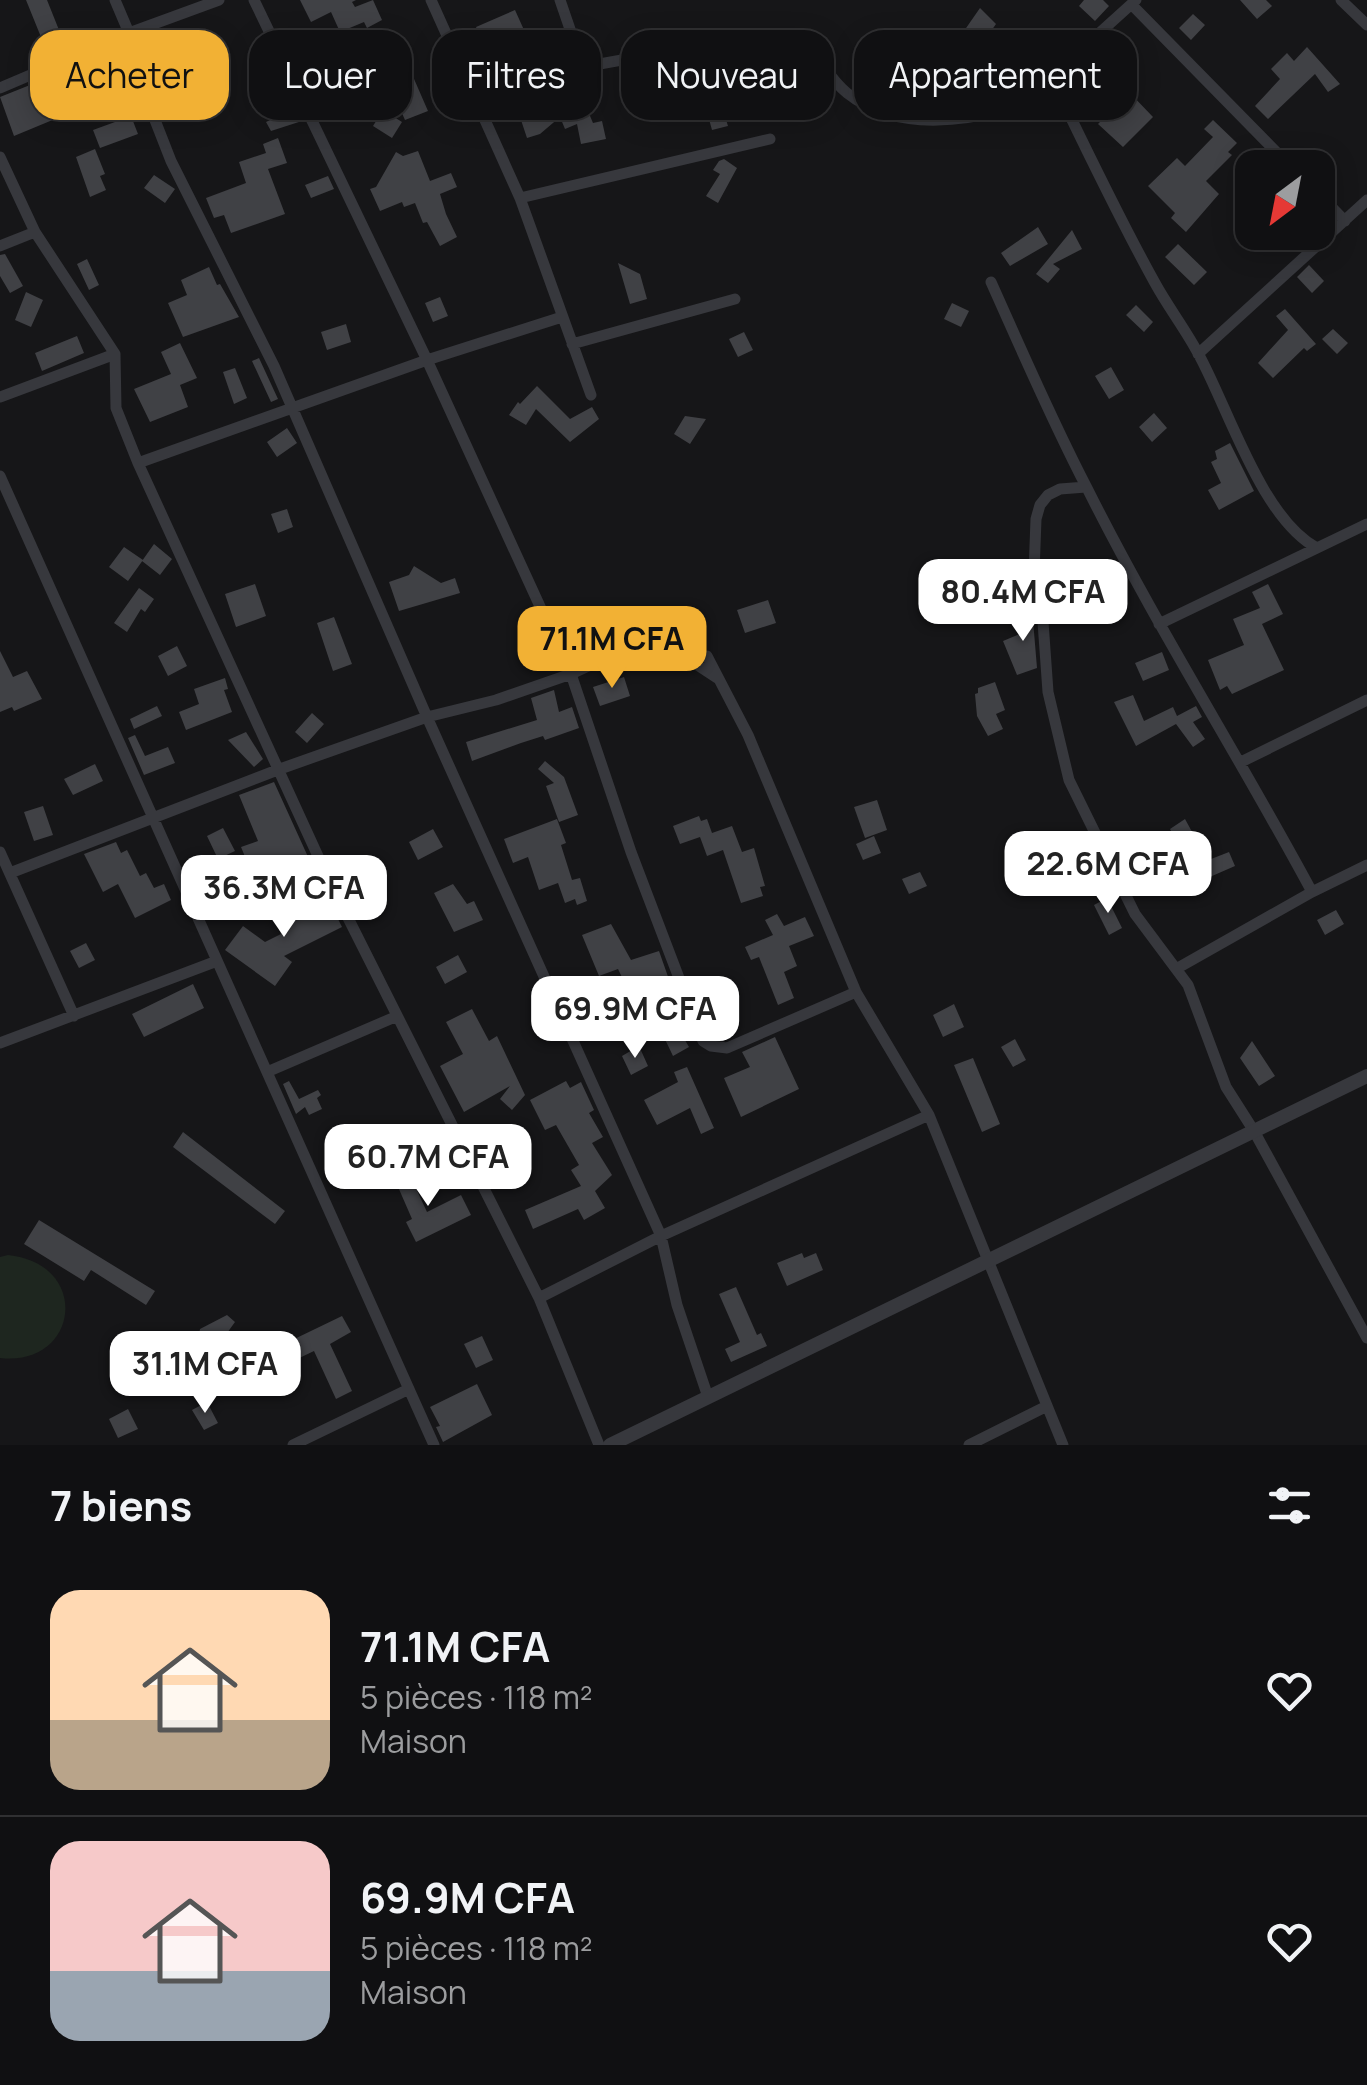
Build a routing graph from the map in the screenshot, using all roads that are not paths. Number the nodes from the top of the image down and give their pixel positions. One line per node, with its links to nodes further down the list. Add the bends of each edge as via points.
1 (115, 0): 9 (street)
2 (219, 0): 10 (street)
3 (254, 0): 36 (street)
4 (430, 0): 11 (street)
5 (560, 0): 12 (street)
6 (1341, 0): 8 (street)
7 (1134, 2): 13 (street); 22 (street)
8 (1367, 25)
9 (127, 30)
10 (136, 30)
11 (445, 30)
12 (570, 30)
13 (1102, 30)
14 (601, 64): 17 (street, via 786,35 807,43 832,80)
15 (30, 75): 16 (street)
16 (0, 88)
17 (854, 97)
18 (154, 120): 39 (street)
19 (487, 120): 24 (street)
20 (1072, 120): 35 (street)
21 (770, 139): 24 (street)
22 (1275, 150)
23 (0, 157): 28 (street)
24 (520, 198): 32 (street)
25 (1367, 200): 27 (street)
26 (1335, 211): 27 (street)
27 (1345, 221): 35 (street)
28 (35, 232): 29 (street); 34 (street)
29 (0, 246)
30 (990, 282): 42 (street)
31 (735, 299): 33 (street)
32 (562, 317): 33 (street); 36 (street)
33 (572, 344): 37 (street)
34 (115, 354): 38 (street); 40 (street, via 116,408)
35 (1198, 354): 44 (street, via 1262,485 1291,530)
36 (427, 360): 39 (street); 47 (street)
37 (591, 395)
38 (0, 397)
39 (294, 408): 40 (street); 50 (street)
40 (138, 463): 52 (street)
41 (0, 476): 53 (street)
42 (1086, 487): 45 (street); 59 (street, via 1048,495 1036,519 1034,574 1048,692 1068,780 1135,914)
43 (1367, 524): 44 (street)
44 (1318, 548): 45 (street)
45 (1159, 624): 51 (street)
46 (707, 656): 48 (street)
47 (571, 674): 48 (street, via 646,646 682,655); 50 (street); 60 (street, via 703,1040 726,1048)
48 (718, 678): 60 (street)
49 (1367, 700): 51 (street)
50 (426, 717): 52 (street); 68 (street)
51 (1241, 762): 57 (street)
52 (280, 769): 53 (street); 62 (street)
53 (153, 816): 56 (street); 58 (street)
54 (0, 852): 56 (street)
55 (1367, 866): 57 (street)
56 (10, 873): 61 (street)
57 (1312, 892): 59 (street)
58 (218, 961): 61 (street); 64 (street)
59 (1176, 968): 67 (street, via 1226,1088)
60 (856, 992): 66 (street)
61 (74, 1016): 63 (street)
62 (395, 1017): 64 (street); 70 (street)
63 (0, 1043)
64 (267, 1072): 72 (street)
65 (1367, 1076): 67 (street)
66 (929, 1115): 68 (street); 69 (street)
67 (1254, 1131): 69 (street); 71 (street)
68 (661, 1236): 70 (street); 73 (street)
69 (989, 1261): 73 (street); 74 (street)
70 (539, 1298): 77 (street)
71 (1367, 1338)
72 (409, 1388): 75 (street); 76 (street)
73 (708, 1397): 78 (street)
74 (1047, 1406): 79 (street); 80 (street)
75 (293, 1445)
76 (434, 1445)
77 (599, 1445)
78 (610, 1445)
79 (969, 1445)
80 (1063, 1445)

